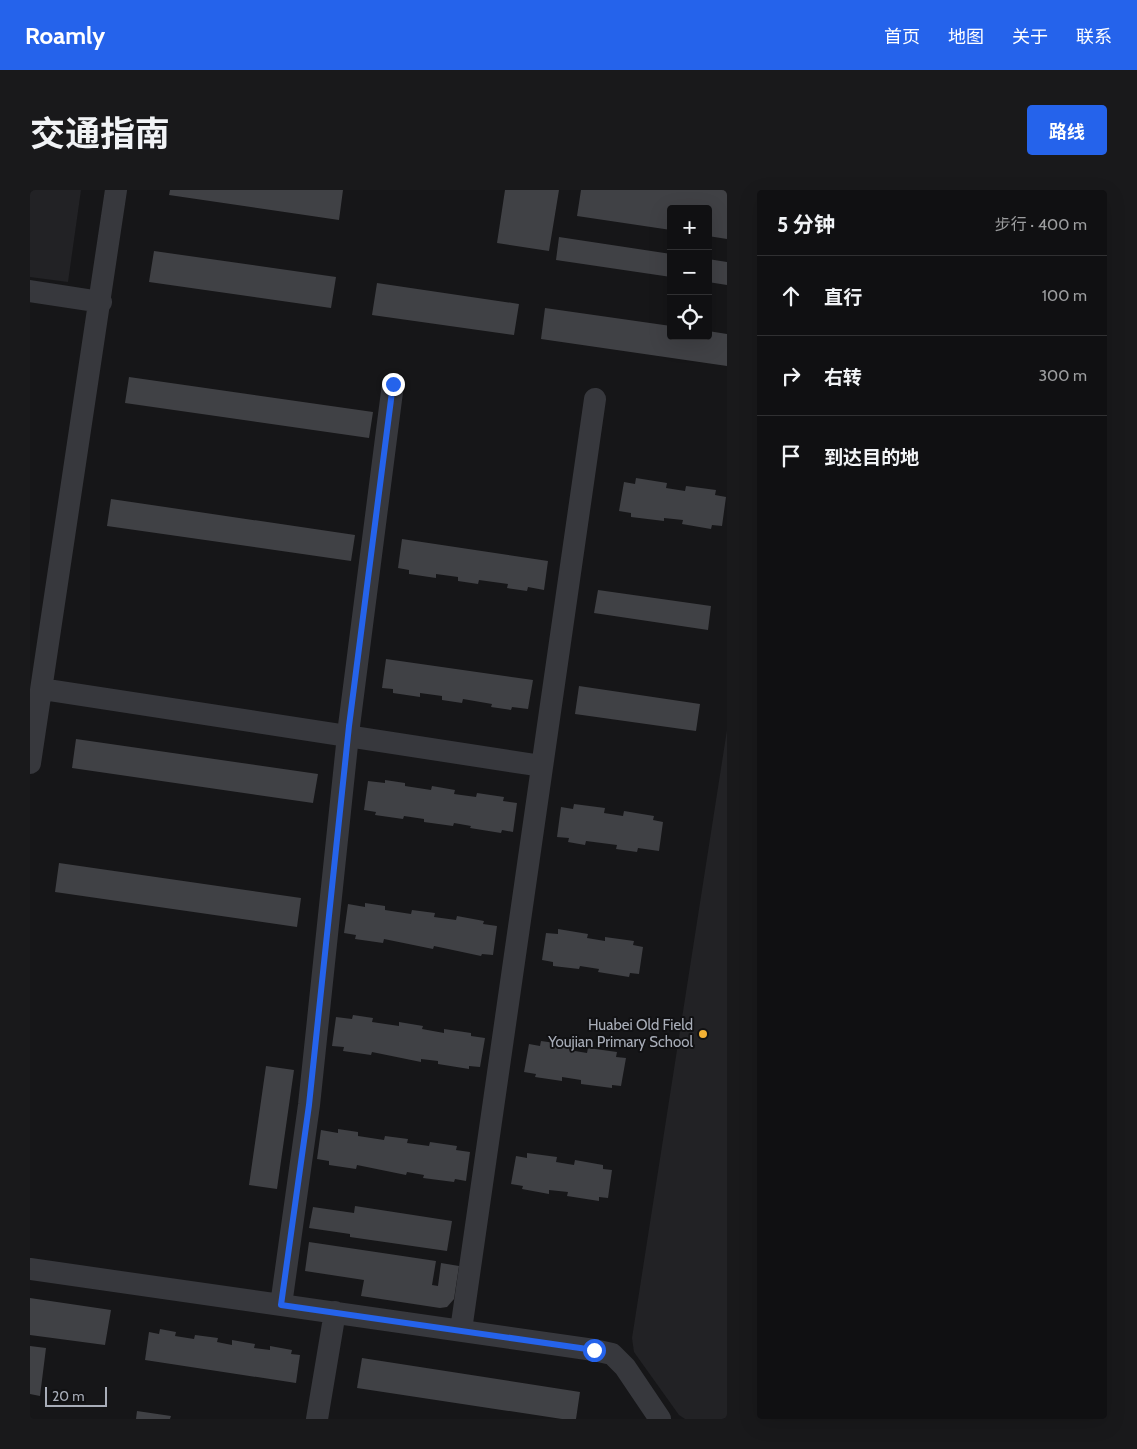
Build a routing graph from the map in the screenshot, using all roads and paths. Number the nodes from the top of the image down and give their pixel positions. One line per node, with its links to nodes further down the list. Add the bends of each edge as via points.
1 (116, 190): 3 (street)
2 (30, 291): 3 (street)
3 (101, 302): 6 (street)
4 (393, 384): 7 (street)
5 (595, 399): 9 (street)
6 (37, 694): 7 (street); 8 (street)
7 (348, 736): 9 (street); 11 (street, via 309,1105)
8 (30, 763)
9 (542, 766): 13 (street)
10 (30, 1269): 11 (street)
11 (281, 1305): 12 (street)
12 (335, 1312): 13 (street); 14 (street)
13 (461, 1330): 15 (street, via 612,1354 625,1367)
14 (317, 1419)
15 (660, 1419)

